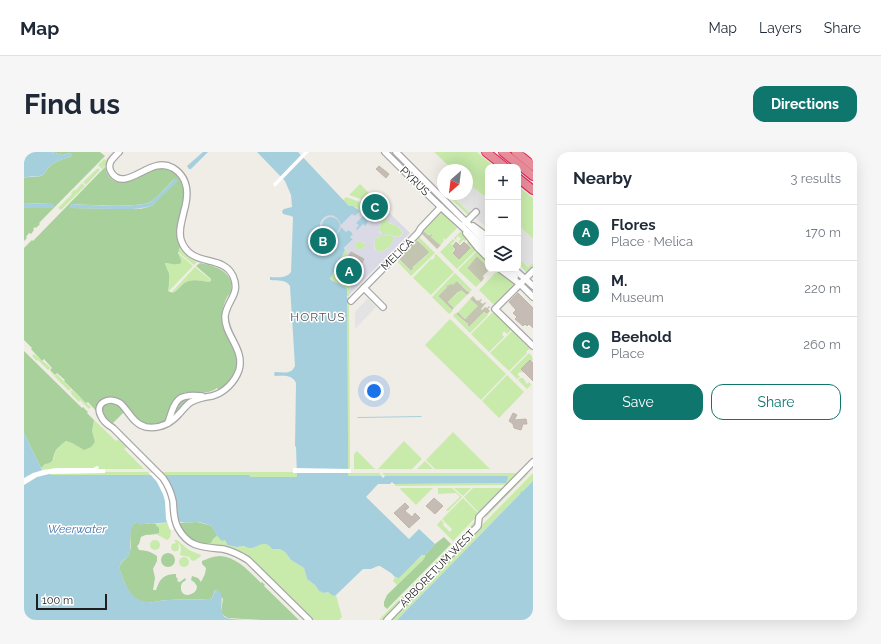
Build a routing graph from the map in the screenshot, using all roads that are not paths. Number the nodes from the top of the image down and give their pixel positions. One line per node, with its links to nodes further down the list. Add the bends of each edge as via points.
1 (119, 152): 33 (street, via 111,160 109,167 111,173 120,179 160,166 169,167 180,173 187,189 180,228 180,239 184,247 196,258 223,265 232,275 235,292 226,312 226,321 239,355 239,370 226,389)
2 (385, 152): 12 (street, PYRUS)
3 (396, 152): 14 (street, PYRUS)
4 (486, 152): 7 (highway)
5 (503, 152): 9 (highway)
6 (516, 152): 8 (highway)
7 (501, 164)
8 (533, 166)
9 (533, 176)
10 (521, 180): 11 (highway)
11 (533, 190)
12 (441, 207): 15 (street, PYRUS); 28 (street, MELICA)
13 (476, 212): 14 (street)
14 (466, 222): 15 (street); 16 (street, PYRUS); 17 (street, PYRUS)
15 (461, 226): 18 (street, PYRUS); 19 (street, PYRUS)
16 (487, 236)
17 (485, 241)
18 (485, 248)
19 (485, 255)
20 (533, 271): 25 (street)
21 (504, 272): 26 (street)
22 (510, 272): 26 (street)
23 (518, 272): 25 (street)
24 (520, 272): 25 (street)
25 (525, 278): 26 (street); 27 (street)
26 (520, 284): 29 (street); 32 (street, via 495,309)
27 (533, 286)
28 (364, 288): 30 (street, MELICA); 31 (street)
29 (533, 297)
30 (351, 301)
31 (383, 307)
32 (533, 346)
33 (204, 397): 34 (street, via 193,401); 34 (street, via 187,395 179,398 173,406)
34 (168, 423): 36 (street, via 156,427 141,425 133,420 118,401 111,399 105,401 99,409 100,416 106,423 159,473 167,484 174,520 186,539 195,545 232,552 248,560)
35 (533, 462): 37 (street, ARBORETUM WEST, via 479,517 478,526)
36 (308, 620)
37 (386, 620)

